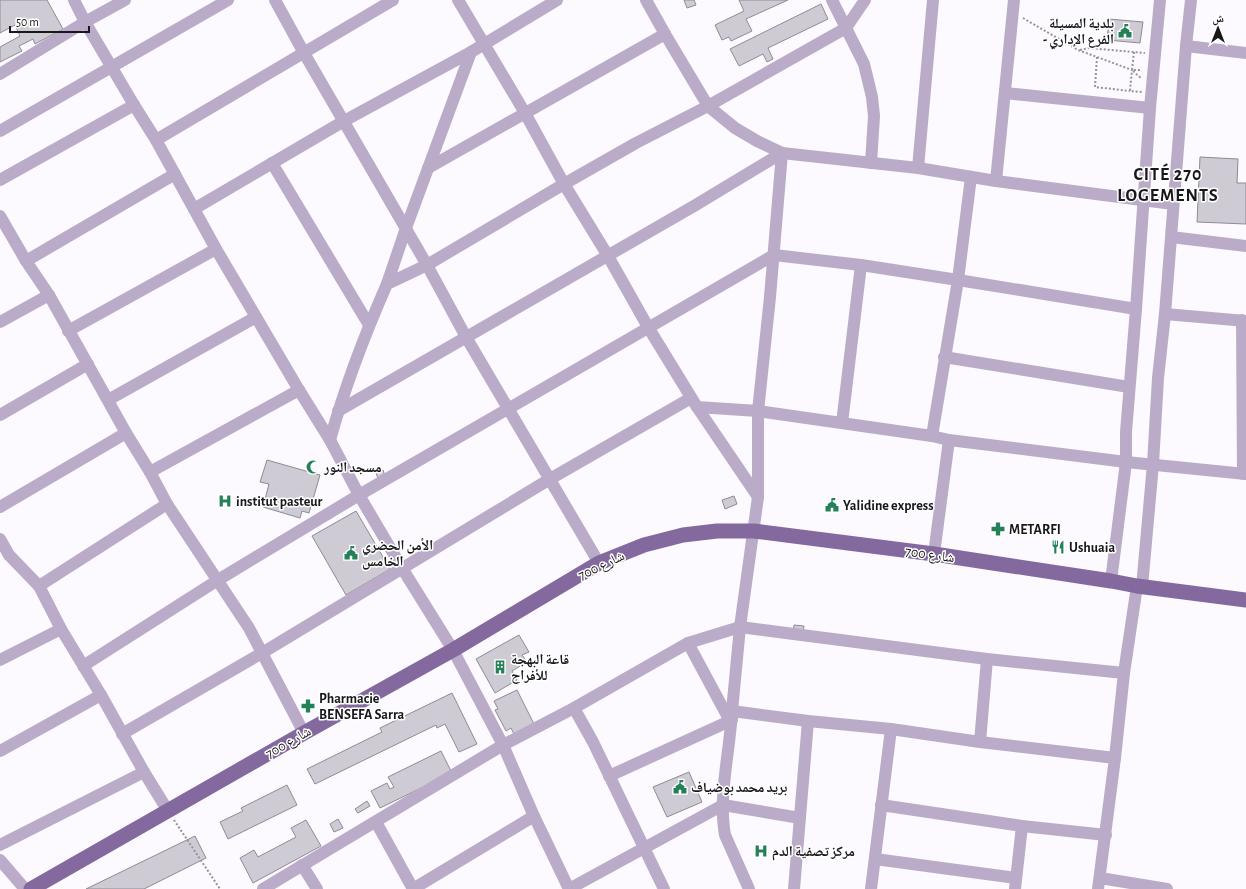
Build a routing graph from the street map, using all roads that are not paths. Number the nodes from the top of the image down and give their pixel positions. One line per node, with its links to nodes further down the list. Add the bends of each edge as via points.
1 (74, 0): 15 (street)
2 (125, 0): 15 (street)
3 (228, 0): 23 (street)
4 (275, 0): 21 (street)
5 (394, 0): 21 (street)
6 (458, 0): 18 (street)
7 (557, 0): 18 (street)
8 (646, 0): 17 (street)
9 (832, 0): 16 (street)
10 (865, 0): 16 (street)
11 (933, 0): 37 (street)
12 (1014, 0): 25 (street)
13 (1160, 0): 28 (street)
14 (1191, 0): 19 (street)
15 (85, 22): 23 (street); 24 (street)
16 (846, 28): 27 (street); 35 (street, via 864,64 872,98 874,127)
17 (664, 34): 27 (street); 29 (street)
18 (484, 43): 20 (street); 29 (street)
19 (1186, 46): 22 (street); 44 (street)
20 (471, 52): 30 (street); 36 (street)
21 (304, 53): 30 (street); 32 (street)
22 (1246, 53)
23 (112, 67): 26 (street); 31 (street)
24 (1, 74)
25 (1005, 93): 28 (street); 41 (street)
26 (134, 105): 32 (street); 40 (street)
27 (708, 106): 33 (street, via 735,128); 42 (street)
28 (1150, 108): 43 (street)
29 (525, 113): 36 (street); 42 (street)
30 (344, 121): 34 (street); 47 (street)
31 (0, 131)
32 (156, 140): 38 (street)
33 (782, 153): 35 (street); 51 (street); 52 (street)
34 (272, 163): 45 (street); 64 (street)
35 (871, 163): 37 (street)
36 (428, 168): 47 (street)
37 (918, 168): 39 (street)
38 (175, 174): 45 (street); 53 (street)
39 (971, 177): 41 (street); 56 (street)
40 (0, 180)
41 (996, 181): 43 (street)
42 (564, 184): 52 (street); 54 (street)
43 (1143, 199): 44 (street); 59 (street)
44 (1173, 204): 48 (street)
45 (194, 209): 50 (street)
46 (0, 216): 53 (street)
47 (406, 228): 54 (street); 57 (street)
48 (1171, 237): 49 (street); 60 (street)
49 (1246, 246)
50 (216, 249): 61 (street); 66 (street)
51 (774, 255): 55 (street); 65 (street); 76 (street)
52 (608, 256): 65 (street); 67 (street)
53 (26, 261): 58 (street)
54 (427, 265): 57 (street); 67 (street)
55 (861, 266): 56 (street); 78 (street)
56 (958, 280): 59 (street); 68 (street)
57 (387, 284): 64 (street)
58 (49, 295): 63 (street); 66 (street)
59 (1136, 309): 70 (street)
60 (1165, 314): 62 (street); 84 (street)
61 (256, 317): 71 (street); 72 (street)
62 (1244, 320): 86 (street)
63 (0, 322)
64 (369, 325): 75 (street)
65 (648, 327): 73 (street); 74 (street)
66 (68, 331): 69 (street)
67 (466, 337): 74 (street); 75 (street)
68 (944, 357): 70 (street); 80 (street)
69 (88, 364): 72 (street); 77 (street)
70 (1129, 387): 83 (street)
71 (299, 390): 81 (street); 85 (street)
72 (108, 400): 79 (street)
73 (694, 402): 76 (street); 87 (street); 89 (street)
74 (508, 408): 87 (street); 88 (street)
75 (338, 411): 81 (street)
76 (758, 411): 78 (street); 89 (street)
77 (0, 415)
78 (842, 423): 80 (street)
79 (126, 433): 85 (street); 91 (street)
80 (932, 436): 82 (street)
81 (330, 440): 88 (street)
82 (949, 440): 83 (street); 94 (street)
83 (1126, 462): 84 (street); 99 (street)
84 (1153, 464): 86 (street); 101 (street)
85 (150, 472): 90 (street)
86 (1245, 474)
87 (550, 479): 96 (street); 97 (street)
88 (359, 495): 97 (street); 98 (street)
89 (758, 498): 92 (street)
90 (168, 504): 98 (street); 100 (street)
91 (0, 507)
92 (754, 531): 94 (main road, شارع 700); 96 (main road, شارع 700, via 717,531 683,535 644,545); 103 (street)
93 (0, 539): 95 (street)
94 (934, 554): 99 (main road, شارع 700)
95 (4, 557): 100 (street)
96 (599, 563): 106 (main road, شارع 700)
97 (402, 568): 106 (street); 107 (street)
98 (218, 580): 107 (street); 110 (street)
99 (1111, 581): 101 (main road, شارع 700)
100 (39, 586): 104 (street)
101 (1139, 586): 102 (main road, شارع 700); 111 (street)
102 (1246, 600)
103 (740, 627): 105 (street); 108 (street); 114 (street)
104 (61, 629): 109 (street); 110 (street)
105 (688, 643): 113 (street); 114 (street)
106 (453, 650): 117 (main road, شارع 700); 120 (street)
107 (262, 653): 117 (street); 118 (street)
108 (987, 659): 111 (street); 119 (street)
109 (0, 660)
110 (83, 666): 112 (street)
111 (1124, 673): 122 (street)
112 (101, 695): 118 (street); 121 (street)
113 (574, 708): 120 (street); 124 (street)
114 (731, 718): 115 (street); 124 (street); 125 (street)
115 (808, 720): 116 (street); 129 (street)
116 (891, 729): 119 (street); 126 (street)
117 (304, 733): 127 (main road, شارع 700)
118 (122, 734): 123 (street)
119 (980, 742): 122 (street)
120 (503, 745): 128 (street); 130 (street)
121 (0, 751)
122 (1115, 758): 132 (street)
123 (144, 772): 127 (street); 133 (street)
124 (610, 776): 134 (street)
125 (723, 805): 129 (street); 134 (street); 147 (street, via 725,835)
126 (881, 805): 131 (street); 135 (street)
127 (168, 811): 141 (main road, شارع 700)
128 (534, 816): 144 (street); 145 (street)
129 (800, 818): 148 (street)
130 (376, 822): 137 (street); 144 (street)
131 (1022, 826): 132 (street); 138 (street)
132 (1106, 835): 139 (street)
133 (0, 845)
134 (645, 848): 145 (street); 146 (street)
135 (875, 859): 138 (street); 149 (street)
136 (0, 860): 140 (street)
137 (302, 864): 142 (street); 143 (street)
138 (1015, 884)
139 (1099, 884): 150 (street)
140 (25, 889)
141 (31, 889)
142 (262, 889)
143 (317, 889)
144 (413, 889)
145 (569, 889)
146 (664, 889)
147 (749, 889)
148 (794, 889)
149 (871, 889)
150 (1167, 889)

